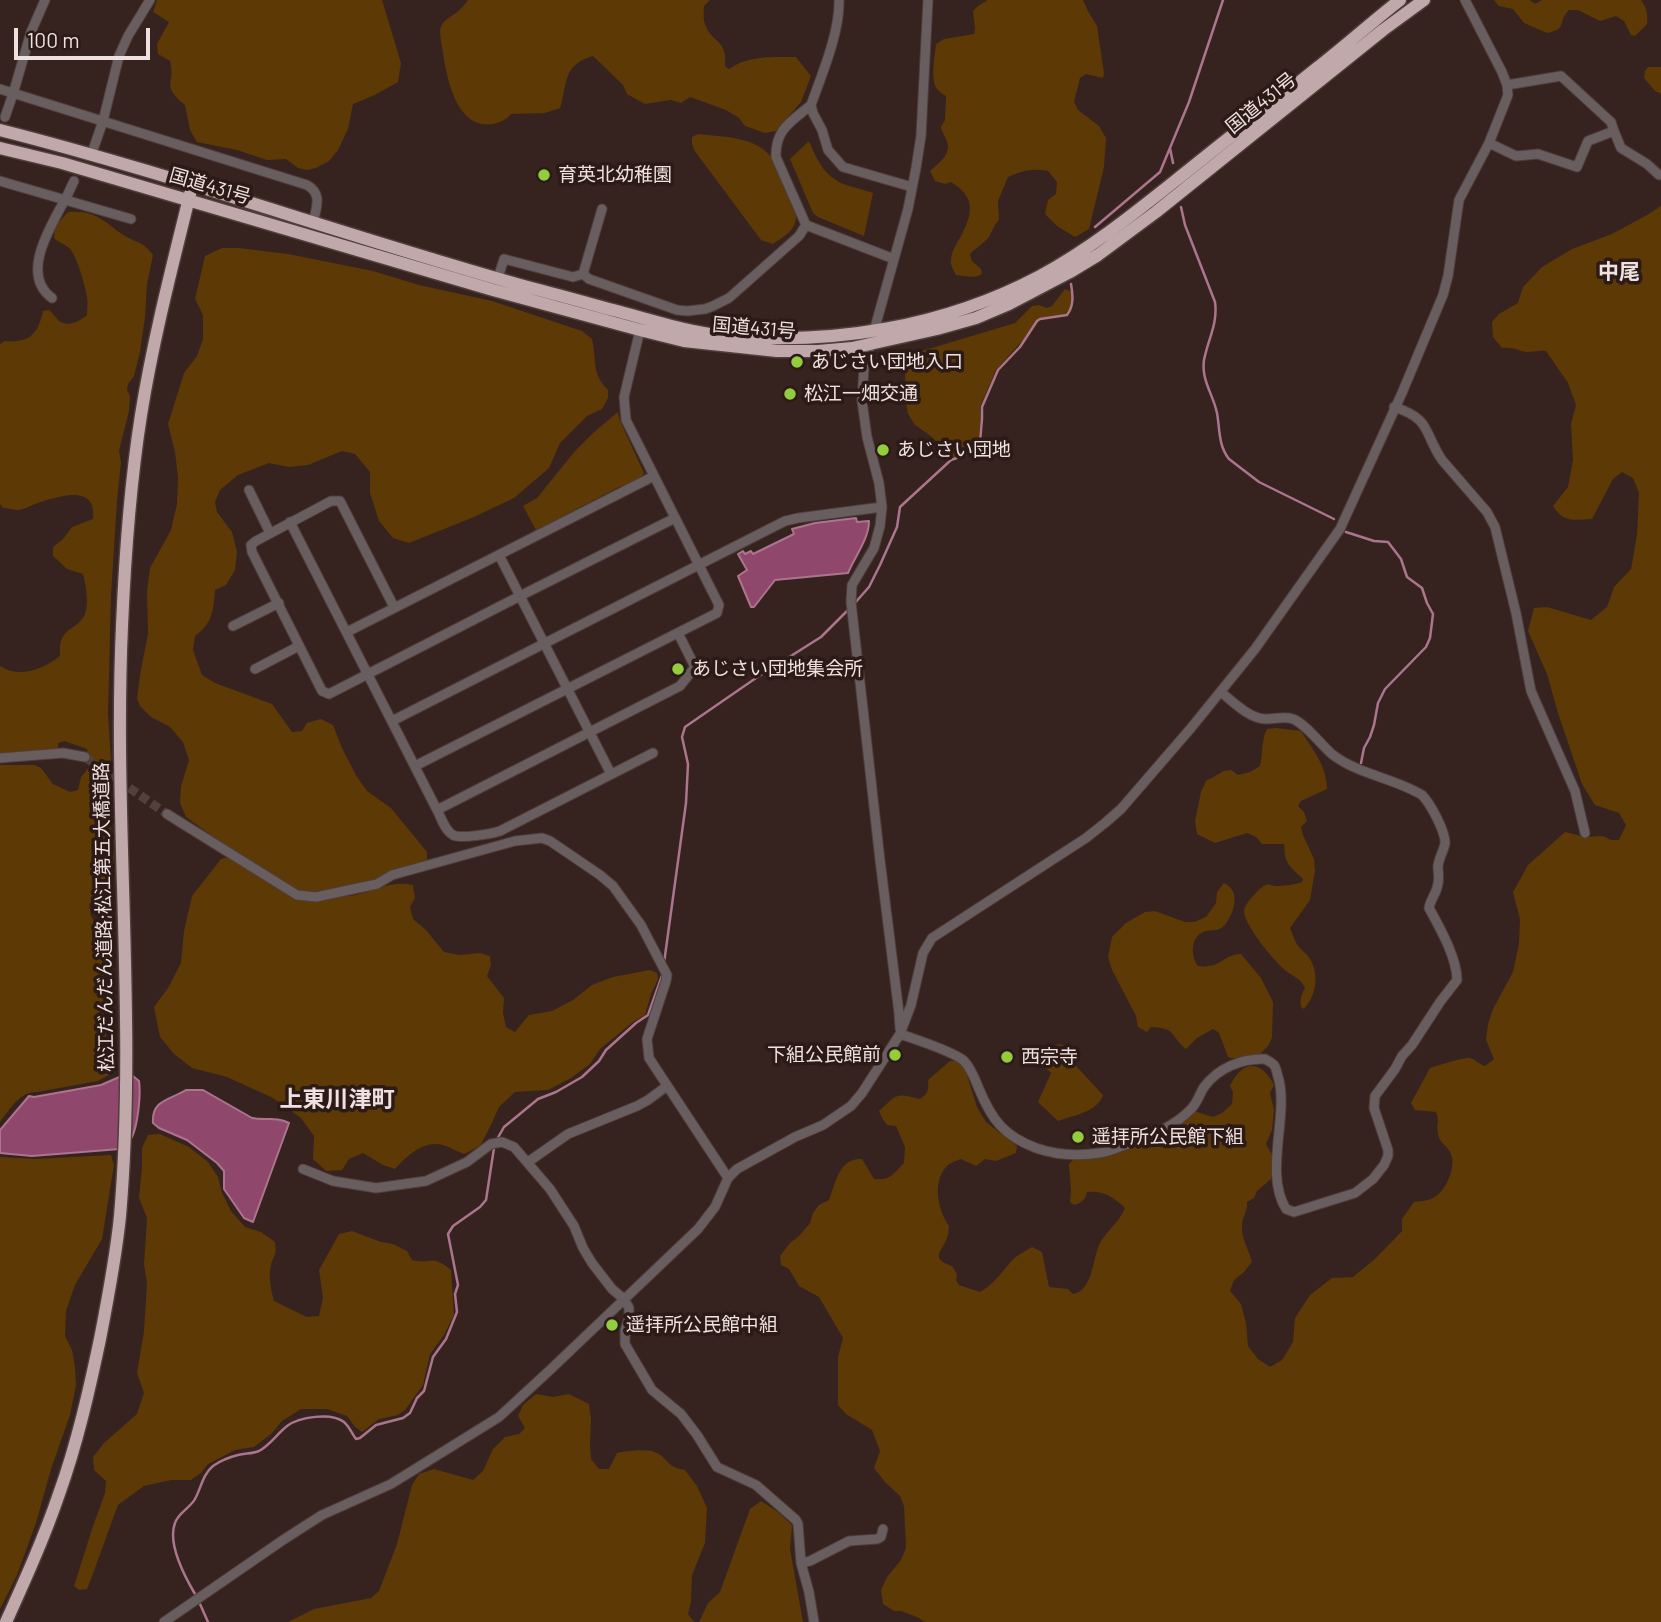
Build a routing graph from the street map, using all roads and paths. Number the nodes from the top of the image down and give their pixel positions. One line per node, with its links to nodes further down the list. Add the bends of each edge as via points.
1 (45, 0): 10 (street)
2 (150, 0): 13 (street, via 119,55)
3 (839, 0): 11 (street, via 835,31)
4 (928, 0): 23 (street, via 921,136)
5 (1401, 0): 34 (highway, 国道431号, via 1148,202 1063,262 972,306)
6 (1423, 0): 34 (highway, 国道431号, via 1098,255 976,318)
7 (1465, 0): 8 (street)
8 (1507, 85): 15 (street, via 1561,76 1611,122); 16 (street, via 1508,95)
9 (0, 89): 10 (street)
10 (13, 94): 12 (street); 13 (street)
11 (811, 105): 23 (street, via 828,150 842,167); 28 (street, via 778,137 776,146 776,157)
12 (5, 117)
13 (103, 121): 17 (street); 27 (street, via 307,185 317,197)
14 (0, 130): 22 (highway, 国道431号)
15 (1614, 131): 16 (street, via 1588,141 1577,167 1538,154 1516,156); 19 (street, via 1621,148)
16 (1489, 143): 35 (street, via 1459,200 1443,295)
17 (94, 147)
18 (0, 148): 24 (highway, 国道431号)
19 (1659, 175)
20 (0, 181): 26 (street)
21 (75, 181): 32 (street, via 41,246 40,287)
22 (193, 184): 24 (highway, 松江だんだん道路;松江第五大橋道路); 27 (highway, 国道431号)
23 (912, 187): 29 (street)
24 (189, 199): 33 (highway, 国道431号); 74 (highway, 松江だんだん道路;松江第五大橋道路, via 141,413 126,549 120,731 127,1060 119,1220 105,1312 78,1431 61,1491)
25 (602, 209): 30 (street)
26 (131, 219)
27 (313, 223): 31 (highway, 国道431号)
28 (806, 225): 29 (street); 30 (street, via 729,298 705,309 667,307)
29 (894, 259): 34 (street)
30 (583, 274): 31 (street, via 573,276 504,258)
31 (498, 278): 34 (highway, 国道431号, via 643,319 724,335)
32 (52, 298)
33 (640, 330): 34 (highway, 国道431号, via 684,341 777,351 818,351); 36 (street, via 624,397 625,420)
34 (872, 338): 38 (street, via 864,366 862,401)
35 (1394, 407): 55 (street, via 1340,529); 65 (street, via 1425,425 1442,460 1492,520 1531,691 1575,790)
36 (654, 476): 39 (street); 42 (street)
37 (248, 490): 41 (street)
38 (882, 507): 43 (street, via 785,521); 66 (street, via 874,548 852,585 852,602)
39 (675, 518): 43 (street); 44 (street)
40 (290, 522): 41 (street); 46 (street, via 340,501); 48 (street)
41 (270, 533): 45 (street, via 251,548)
42 (499, 555): 44 (street); 46 (street)
43 (699, 564): 49 (street, via 719,605 717,613); 50 (street)
44 (520, 596): 50 (street); 53 (street)
45 (279, 603): 47 (street); 51 (street)
46 (394, 607): 48 (street)
47 (233, 626)
48 (346, 632): 53 (street)
49 (678, 633): 54 (street); 57 (street, via 695,667 680,686)
50 (544, 643): 54 (street); 56 (street)
51 (299, 646): 52 (street); 53 (street, via 322,691 329,694)
52 (255, 669)
53 (368, 674): 56 (street)
54 (568, 689): 57 (street); 61 (street)
55 (1221, 692): 66 (street, via 1134,796 1105,823 932,938 923,953 912,1005); 66 (street, via 1252,715 1294,720 1350,766 1416,791 1426,799 1443,832 1437,890 1429,908 1444,935 1457,981 1374,1096 1388,1156 1373,1179 1348,1196 1294,1212 1286,1209 1278,1176 1280,1086 1275,1067 1265,1059 1243,1061 1217,1074 1193,1108 1176,1122 1103,1153 1069,1155 1010,1137 1000,1128 962,1059)
56 (392, 721): 61 (street)
57 (590, 732): 62 (street); 63 (street)
58 (653, 753): 62 (street)
59 (85, 757): 60 (street)
60 (0, 758)
61 (415, 766): 63 (street)
62 (611, 774): 63 (street, via 495,833 455,836)
63 (437, 810)
64 (167, 814): 67 (street, via 304,896 377,884 392,875 515,841 542,838 564,849 613,886 641,925 663,968 666,981 647,1039 649,1058)
65 (1584, 833)
66 (900, 1034): 70 (street, via 851,1106)
67 (667, 1086): 68 (street, via 637,1106 568,1134); 70 (street)
68 (528, 1162): 69 (street, via 514,1147 494,1143 426,1181 376,1188 333,1181); 71 (street, via 559,1202 592,1264)
69 (303, 1169)
70 (728, 1178): 71 (street, via 698,1229)
71 (624, 1299): 73 (street, via 629,1308 625,1344 652,1390 681,1414 717,1467 756,1485 796,1520); 75 (street, via 499,1417 391,1484 321,1515)
72 (883, 1529): 73 (street, via 877,1539 849,1541)
73 (801, 1563): 76 (street)
74 (6, 1622)
75 (164, 1622)
76 (814, 1622)

